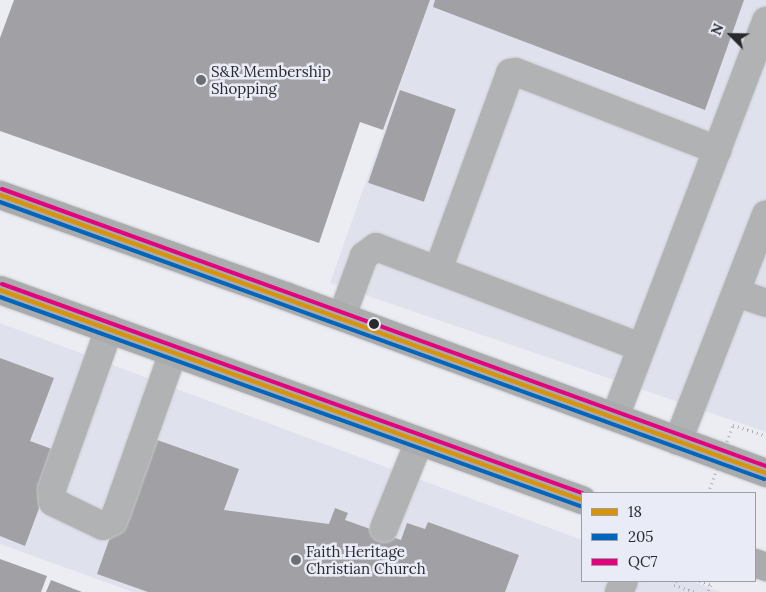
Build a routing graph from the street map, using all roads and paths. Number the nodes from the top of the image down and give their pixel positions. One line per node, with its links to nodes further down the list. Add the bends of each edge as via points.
1 (766, 21): 2 (lane)
2 (718, 150): 5 (lane, via 516,72 510,73); 11 (lane)
3 (0, 195): 9 (main road)
4 (765, 220): 7 (lane)
5 (438, 270): 9 (lane, via 376,247 369,250); 11 (lane)
6 (0, 290): 10 (main road)
7 (737, 293): 8 (lane); 15 (lane)
8 (766, 303)
9 (342, 316): 13 (main road)
10 (109, 330): 12 (main road); 12 (lane, via 52,489 53,502 104,526 113,522 117,512)
11 (641, 347): 13 (lane)
12 (173, 353): 16 (main road)
13 (615, 417): 15 (main road)
14 (766, 436): 18 (path, bridge, via 733,424)
15 (678, 441): 17 (main road)
16 (419, 442): 19 (main road); 20 (lane)
17 (766, 473)
18 (708, 492)
19 (581, 500)
20 (384, 528)
21 (702, 582): 24 (path, via 711,585)
22 (675, 583): 23 (path)
23 (695, 592)
24 (708, 592)

